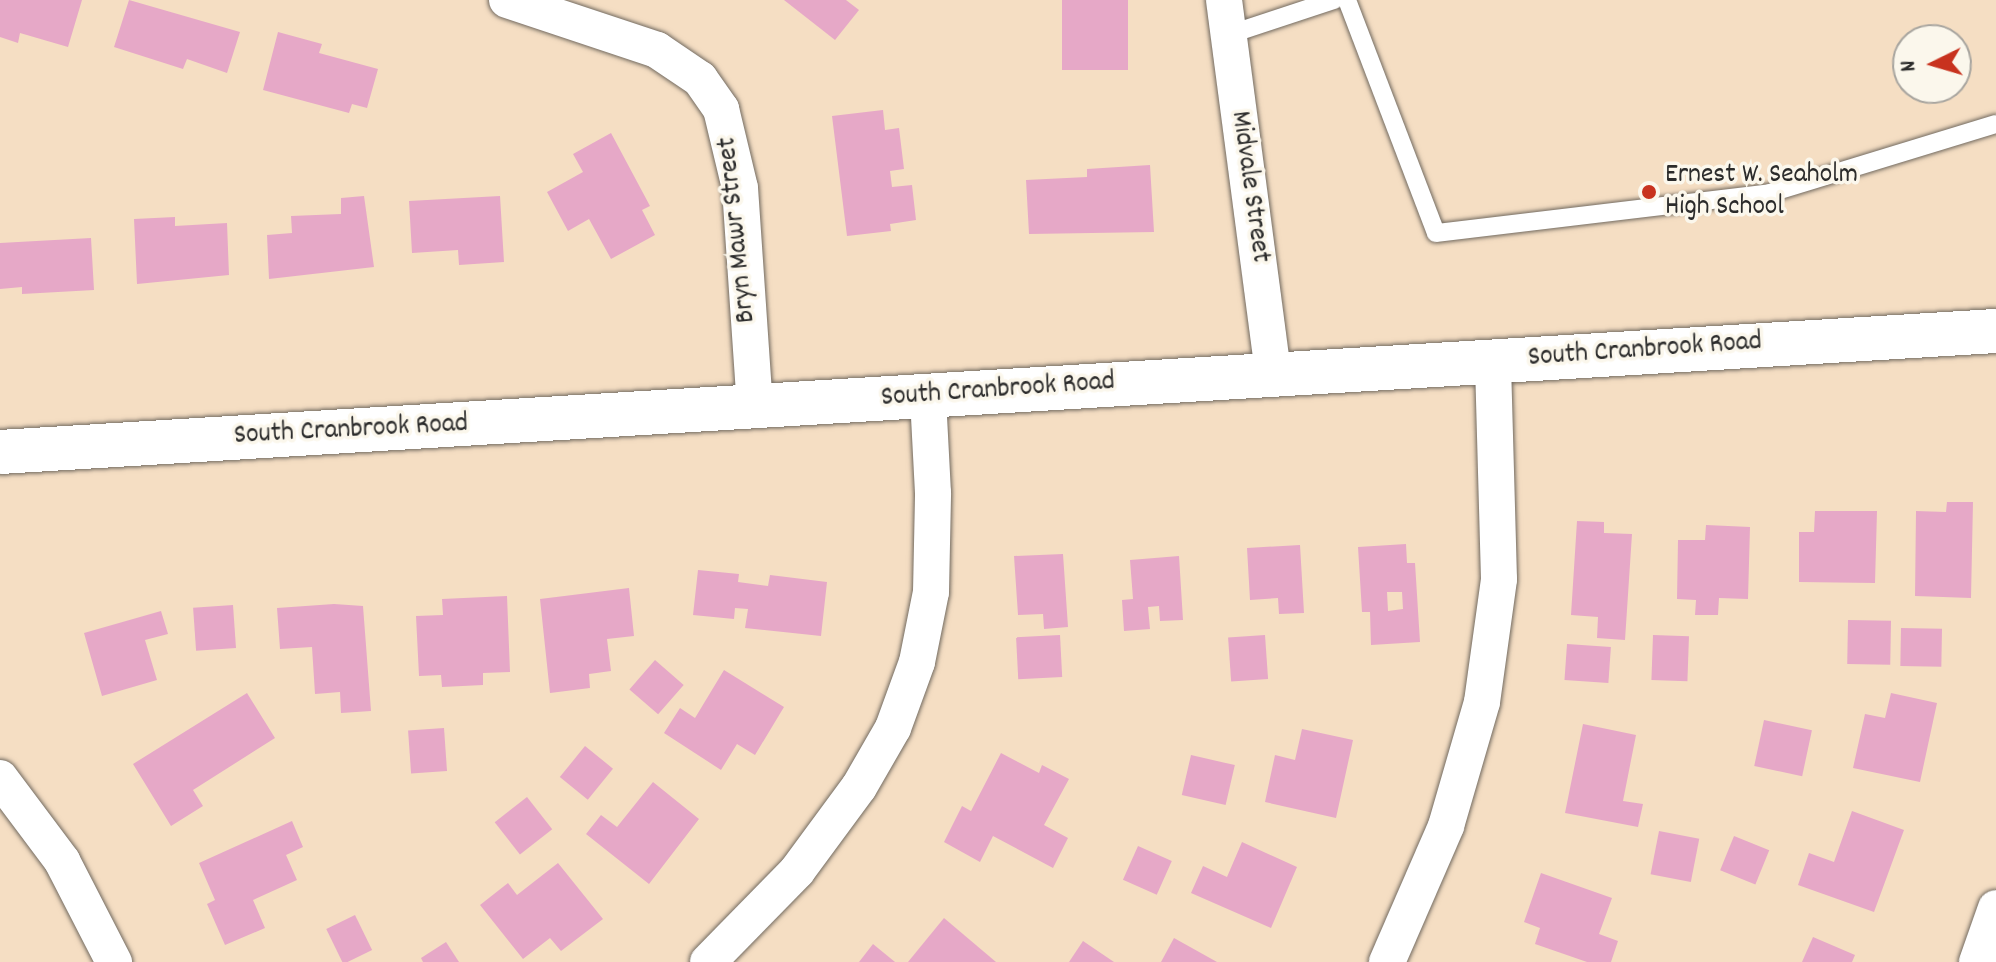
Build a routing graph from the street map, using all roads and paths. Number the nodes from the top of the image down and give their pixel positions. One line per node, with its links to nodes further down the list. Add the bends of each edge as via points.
1 (507, 0): 10 (street, Bryn Mawr Street, via 657,50 700,79 721,109 740,188)
2 (1334, 0): 4 (lane)
3 (1347, 0): 5 (lane, via 1436,233 1770,193)
4 (1226, 17): 8 (street, Midvale Street)
5 (1996, 124)
6 (1996, 331): 7 (street, South Cranbrook Road)
7 (1493, 362): 8 (street, South Cranbrook Road); 16 (street, via 1499,579 1482,702 1446,826)
8 (1273, 373): 9 (street, South Cranbrook Road)
9 (928, 396): 10 (street, South Cranbrook Road); 15 (street, via 931,592 917,662 893,728 859,787 797,871)
10 (755, 407): 11 (street, South Cranbrook Road)
11 (0, 452)
12 (0, 778): 14 (street, via 62,861)
13 (1996, 908): 17 (street)
14 (114, 962)
15 (708, 962)
16 (1387, 962)
17 (1977, 962)

